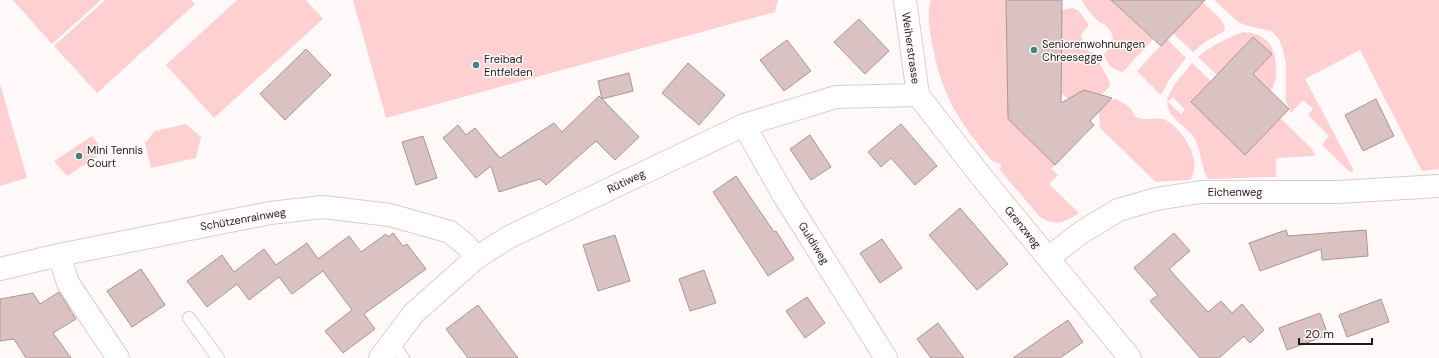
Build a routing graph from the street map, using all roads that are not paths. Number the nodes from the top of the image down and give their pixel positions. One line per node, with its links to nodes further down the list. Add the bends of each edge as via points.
1 (905, 0): 2 (street, Weiherstrasse)
2 (918, 95): 3 (street, Rütiweg, via 836,97); 7 (street, Grenzweg)
3 (744, 125): 6 (street, Rütiweg, via 509,237); 13 (street, Guldiweg, via 783,194)
4 (1439, 186): 7 (street, Eichenweg, via 1338,192 1201,192 1156,200 1118,210 1082,232)
5 (59, 255): 6 (street, Schützenrainweg, via 270,213 323,207 390,215 450,232 467,246); 8 (street, Schützenrainweg); 11 (street, via 68,283)
6 (476, 258): 10 (street, Rütiweg, via 414,313)
7 (1048, 258): 14 (street, Grenzweg)
8 (0, 269)
9 (189, 318): 12 (lane)
10 (391, 353)
11 (118, 358)
12 (218, 358)
13 (886, 358)
14 (1130, 358)

